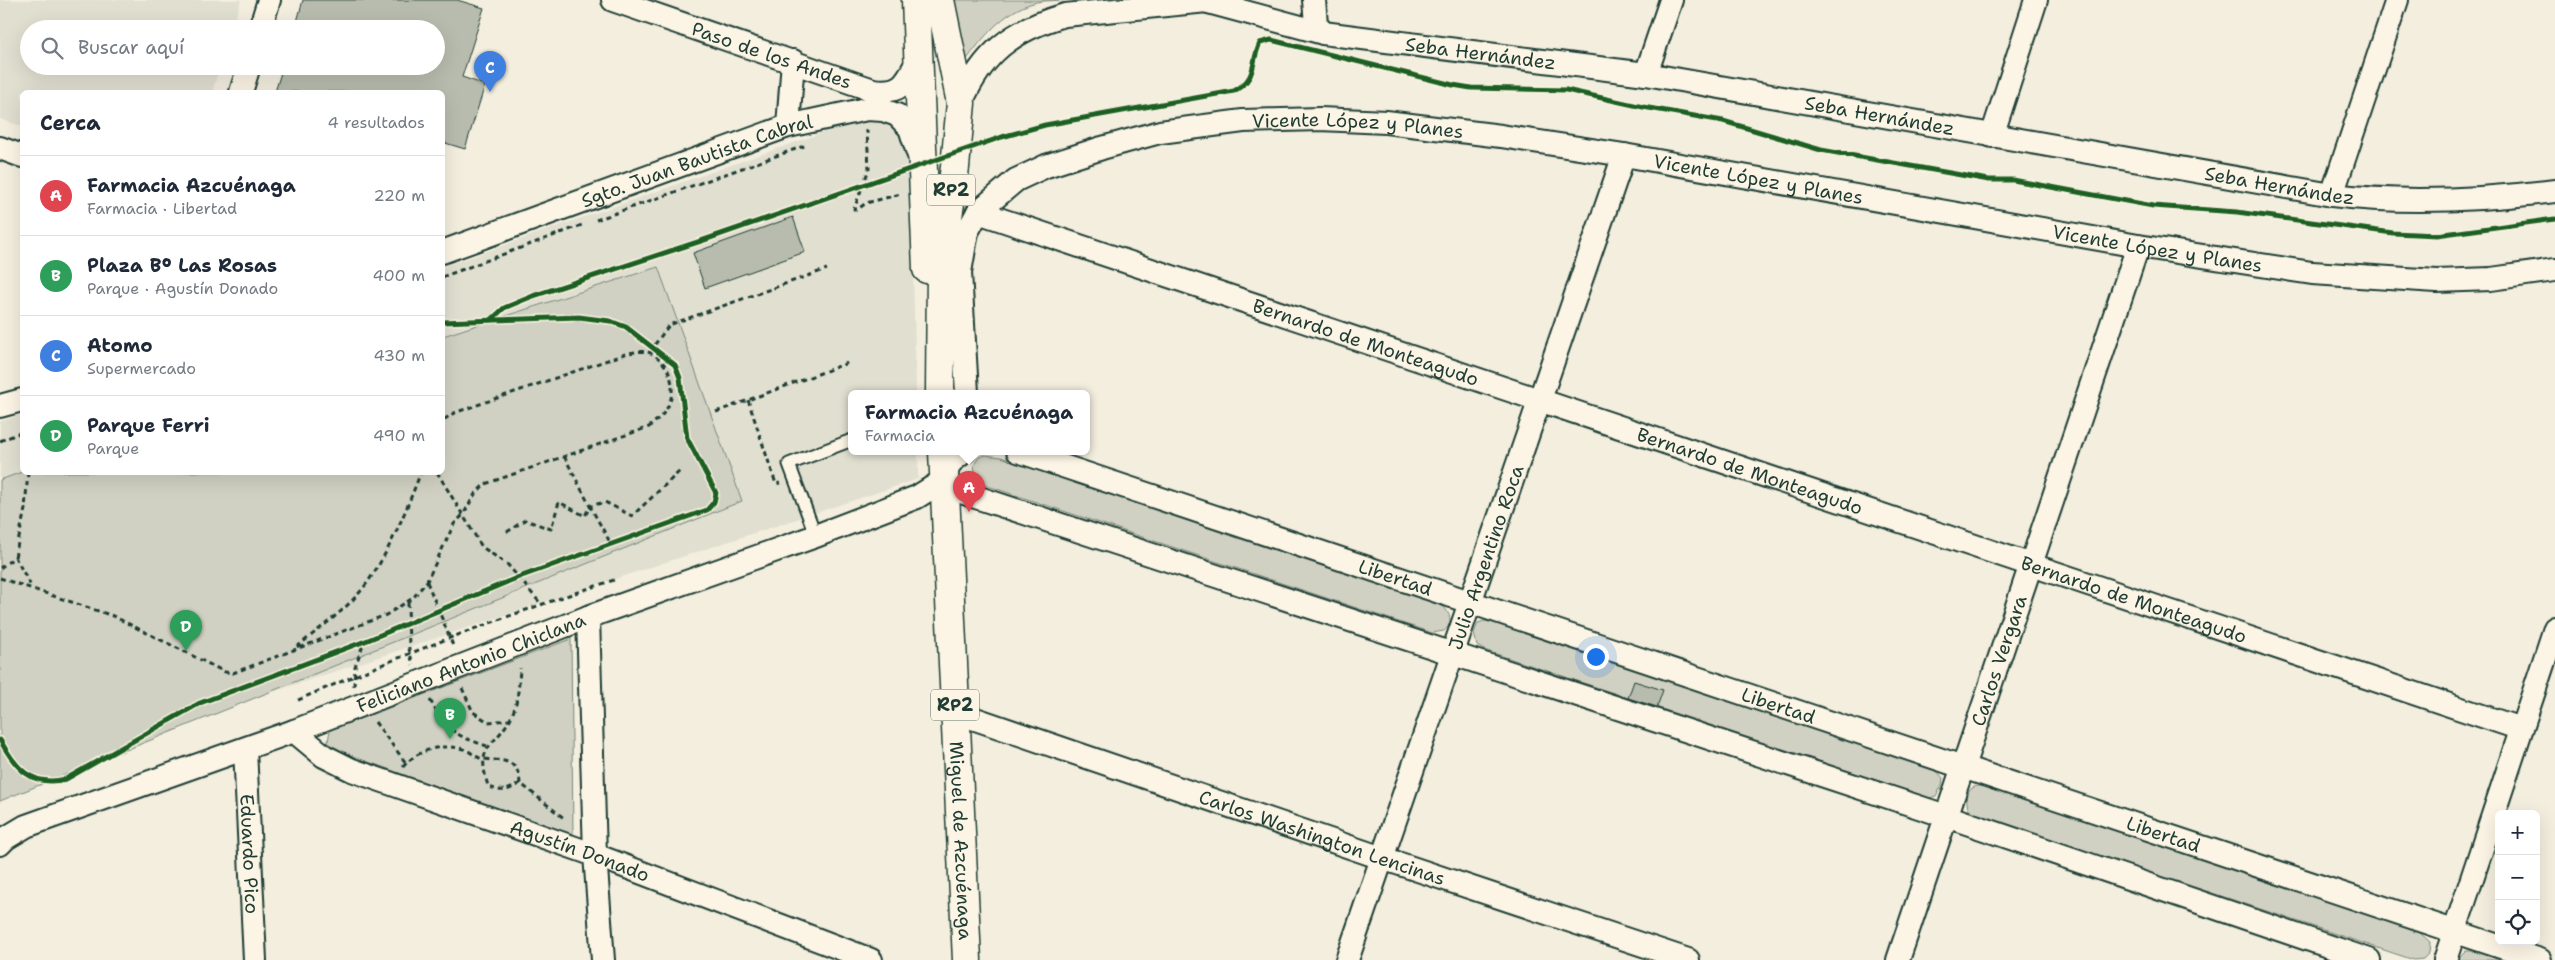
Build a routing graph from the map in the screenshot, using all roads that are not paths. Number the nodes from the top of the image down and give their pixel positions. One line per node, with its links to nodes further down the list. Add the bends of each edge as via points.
1 (269, 0): 10 (street)
2 (613, 0): 13 (street, Paso de los Andes)
3 (916, 0): 12 (main road, RP2)
4 (940, 0): 17 (main road, RP2)
5 (1314, 0): 11 (street, via 1316,24)
6 (1671, 0): 14 (street)
7 (2036, 0): 19 (street)
8 (2397, 0): 25 (street)
9 (1213, 1): 11 (street, Seba Hernández); 17 (street, Seba Hernández, via 1065,15 1041,22 992,53 979,66)
10 (263, 20)
11 (1323, 33): 14 (street, Seba Hernández)
12 (918, 60): 13 (street, Paso de los Andes, via 902,87 887,92); 23 (main road, RP2)
13 (793, 61): 18 (street)
14 (1646, 74): 19 (street, Seba Hernández)
15 (246, 75): 16 (street)
16 (242, 90)
17 (961, 103): 30 (main road, RP2, via 941,267)
18 (788, 126): 23 (street, Sgto. Juan Bautista Cabral, via 867,109 897,115 910,128); 28 (street, Sgto. Juan Bautista Cabral)
19 (1992, 136): 25 (street, Seba Hernández)
20 (0, 148): 21 (street)
21 (20, 155)
22 (1624, 155): 26 (street, Vicente López y Planes, via 1386,122 1320,118 1243,121 1160,132 1046,166 1016,180); 27 (street, Vicente López y Planes); 32 (street, Julio Argentino Roca)
23 (923, 180): 30 (main road, RP2, via 928,310)
24 (2555, 191): 25 (street, Seba Hernández, via 2442,200)
25 (2332, 195)
26 (978, 212): 31 (street, via 968,232 960,272); 32 (street, Bernardo de Monteagudo)
27 (2138, 246): 29 (street, Vicente López y Planes, via 2312,273 2404,280 2492,278); 41 (street, Carlos Vergara)
28 (445, 251)
29 (2555, 270)
30 (939, 388)
31 (967, 390)
32 (1540, 400): 41 (street, Bernardo de Monteagudo); 42 (street, Julio Argentino Roca)
33 (20, 401): 34 (street)
34 (0, 406)
35 (848, 442): 40 (lane, via 789,464 811,522)
36 (942, 455): 39 (main road, Miguel de Azcuénaga / RP2)
37 (960, 455): 39 (street, via 950,463)
38 (1030, 455): 42 (street, Libertad)
39 (944, 480): 40 (street, Feliciano Antonio Chiclana, via 917,497); 45 (street, via 956,490 976,497); 46 (main road, Miguel de Azcuénaga / RP2)
40 (813, 537): 43 (street, Feliciano Antonio Chiclana)
41 (2031, 564): 47 (street, Bernardo de Monteagudo); 50 (street, Carlos Vergara)
42 (1470, 602): 45 (street, Julio Argentino Roca); 50 (street, Libertad)
43 (588, 617): 48 (street, Feliciano Antonio Chiclana); 53 (street)
44 (2555, 628): 47 (street)
45 (1453, 652): 51 (street); 54 (street, Julio Argentino Roca)
46 (955, 712): 54 (street, Carlos Washington Lencinas); 59 (main road, Miguel de Azcuénaga / RP2)
47 (2521, 729): 55 (street)
48 (294, 732): 49 (street, Feliciano Antonio Chiclana); 53 (street, Agustín Donado, via 324,756 352,770)
49 (244, 749): 52 (street, Feliciano Antonio Chiclana, via 26,826); 56 (street, Eduardo Pico)
50 (1963, 767): 51 (street, Carlos Vergara); 55 (street, Libertad)
51 (1946, 816): 62 (street, Carlos Vergara); 63 (street)
52 (0, 844)
53 (595, 855): 57 (street); 58 (street, Agustín Donado)
54 (1382, 858): 60 (street, Julio Argentino Roca); 61 (street, Carlos Washington Lencinas)
55 (2455, 932): 64 (street); 65 (street, Libertad)
56 (255, 960)
57 (602, 960)
58 (872, 960)
59 (966, 960)
60 (1347, 960)
61 (1688, 960)
62 (1898, 960)
63 (2369, 960)
64 (2445, 960)
65 (2540, 960)

